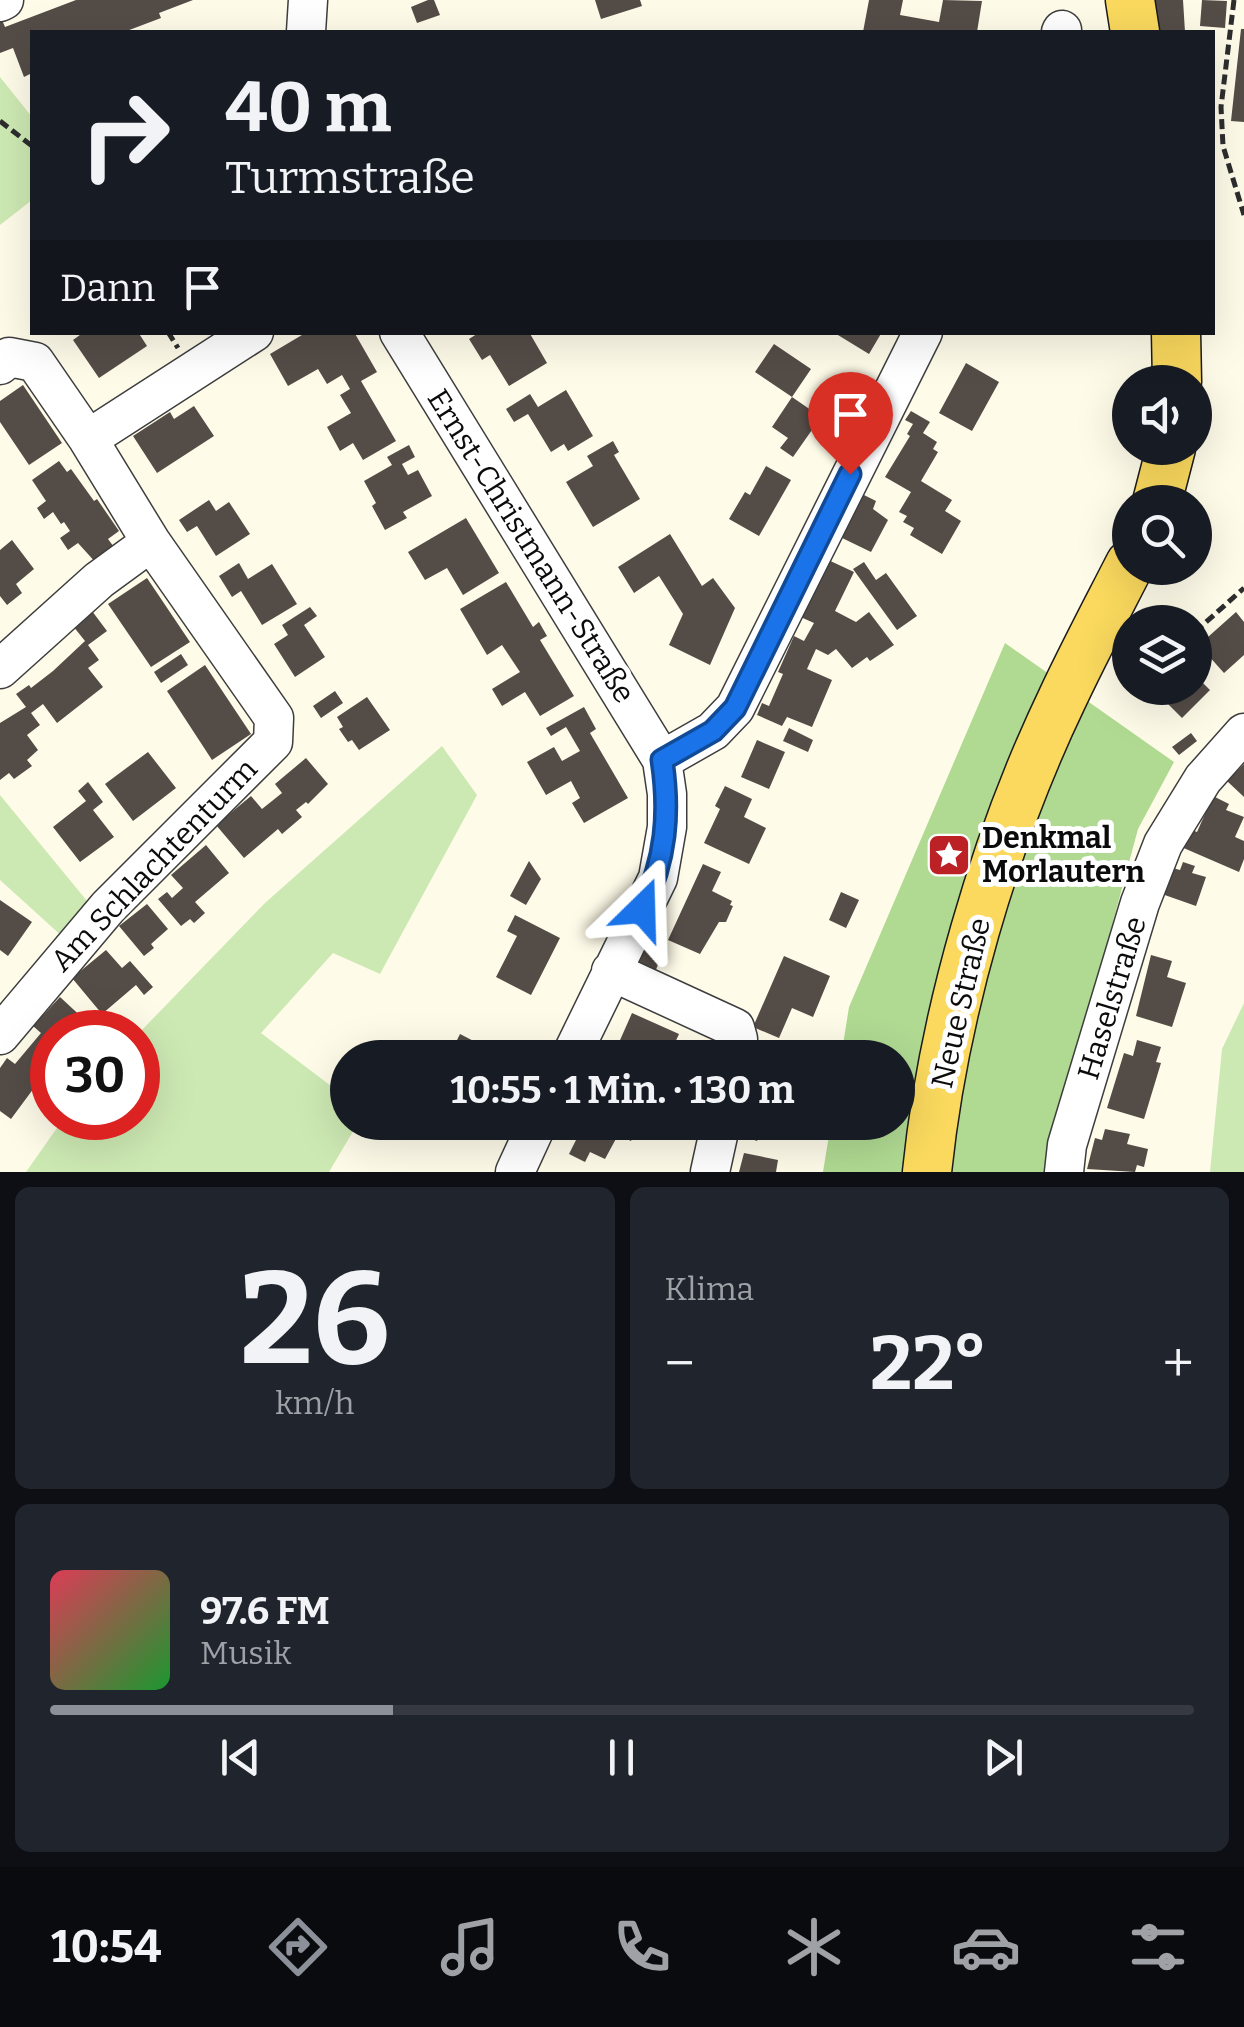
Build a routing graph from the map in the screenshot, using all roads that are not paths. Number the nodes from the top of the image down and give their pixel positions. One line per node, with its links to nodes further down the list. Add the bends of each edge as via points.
1 (308, 0): 3 (street)
2 (1130, 0): 4 (main road)
3 (306, 30)
4 (1135, 30)
5 (249, 335): 11 (street)
6 (401, 335): 16 (street, Ernst-Christmann-Straße)
7 (922, 335): 16 (street, via 735,708 713,731)
8 (1176, 335): 10 (main road)
9 (0, 365): 11 (street, Am Schlachtenturm, via 9,358 35,362)
10 (1176, 365)
11 (88, 439): 12 (street, Am Schlachtenturm)
12 (151, 542): 14 (street); 18 (street, Am Schlachtenturm, via 274,718 273,742 108,907)
13 (1119, 585): 25 (main road, Neue Straße, via 1061,701 991,878 951,1036)
14 (0, 669)
15 (1244, 733): 26 (street, Haselstraße, via 1203,779 1163,844)
16 (662, 760): 17 (street, via 667,827 658,878)
17 (611, 971): 19 (street); 20 (street, via 735,1028)
18 (0, 1036)
19 (578, 1040)
20 (738, 1040)
21 (530, 1140): 23 (street)
22 (717, 1140): 24 (street)
23 (515, 1172)
24 (710, 1172)
25 (927, 1172)
26 (1064, 1172)

